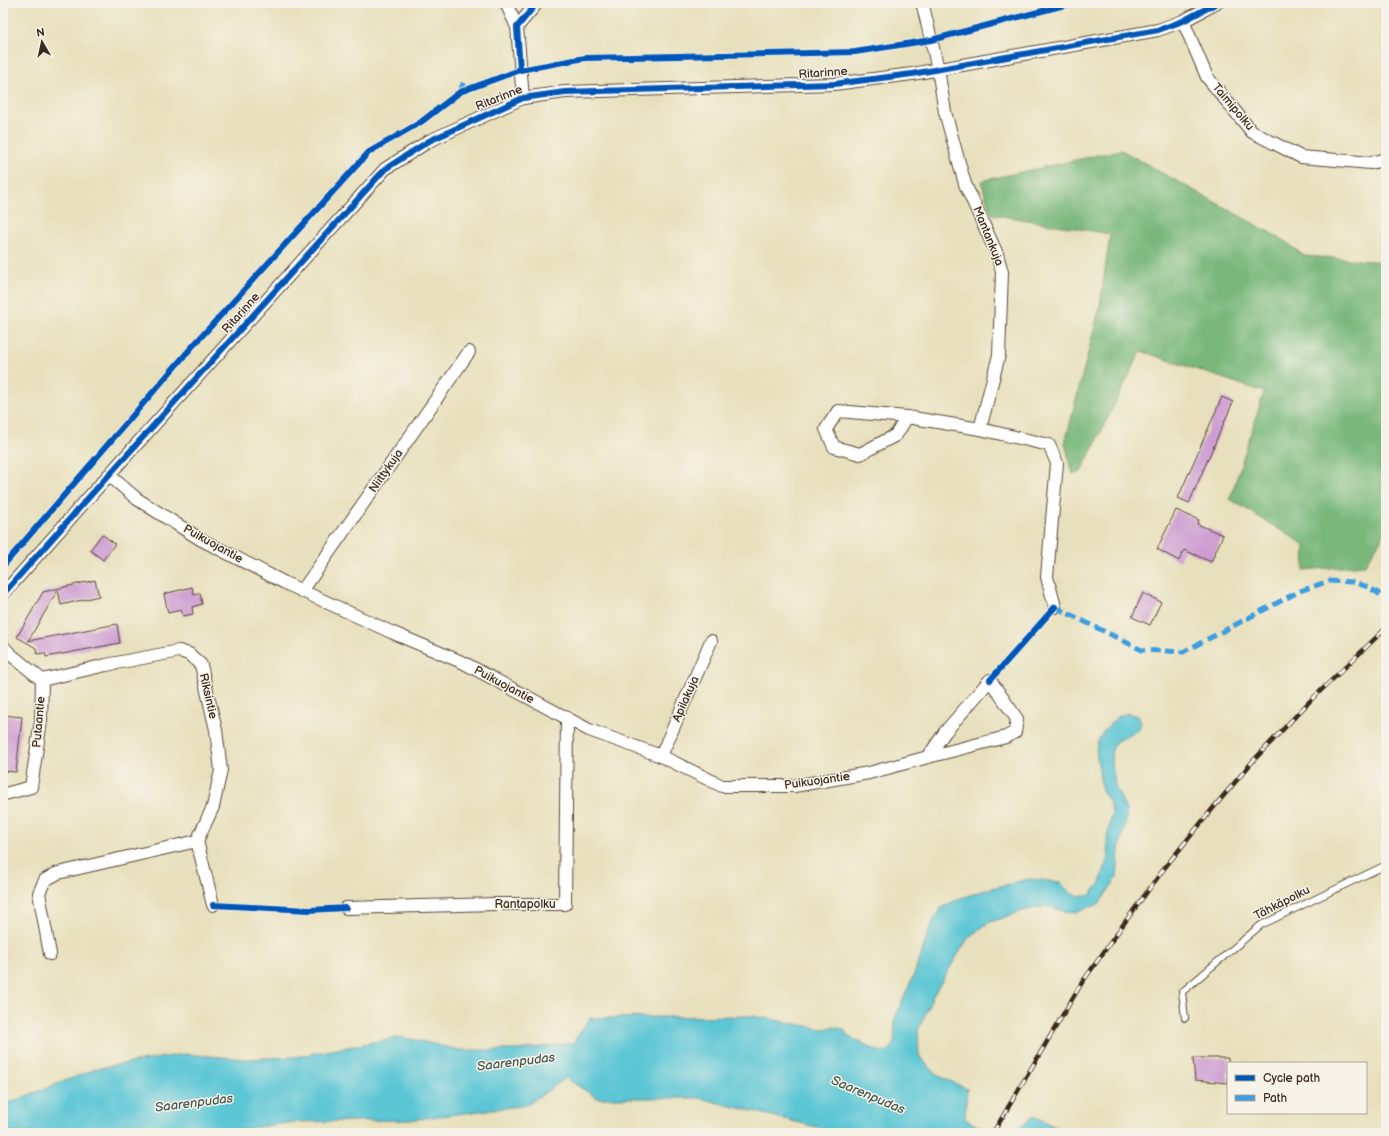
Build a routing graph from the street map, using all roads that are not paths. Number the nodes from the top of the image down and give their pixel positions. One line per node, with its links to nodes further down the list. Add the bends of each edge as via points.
1 (506, 3): 6 (street)
2 (537, 3): 6 (street)
3 (920, 3): 7 (street, Mantankuja)
4 (1217, 3): 5 (street, Ritarinne)
5 (1183, 21): 7 (street, Ritarinne, via 1158,30); 9 (street, Taimipolku, via 1207,77 1252,132 1301,157 1371,163)
6 (516, 27): 8 (street)
7 (938, 69): 8 (street, Ritarinne, via 834,84 565,92); 12 (street, Mantankuja, via 945,112 965,184 997,254 1002,272 999,355)
8 (523, 98): 13 (street, Ritarinne, via 429,141 385,169)
9 (1386, 159)
10 (469, 352): 14 (street, Niittykuja)
11 (907, 417): 11 (street, via 896,435 860,454 834,447 826,429 838,410); 12 (street)
12 (980, 428): 16 (street, via 1049,445 1057,463 1047,577)
13 (108, 475): 14 (street, Puikuojantie, via 137,499 200,539); 15 (street, Ritarinne)
14 (302, 590): 20 (street, Puikuojantie, via 464,663)
15 (3, 594)
16 (1055, 607)
17 (711, 641): 21 (street, Apilakuja)
18 (3, 646): 19 (street, Putaantie)
19 (42, 680): 23 (street, Putaantie, via 41,721 31,787); 24 (street, Riksintie, via 180,651 189,654 201,665 216,730 220,770 213,807)
20 (567, 718): 21 (street, Puikuojantie, via 589,730); 27 (street, Rantapolku, via 565,904)
21 (661, 756): 22 (street, Puikuojantie, via 722,786 794,786 869,773)
22 (928, 757): 22 (street, Puikuojantie, via 945,732 990,680 1017,720 1015,732 1006,737)
23 (5, 794)
24 (197, 841): 26 (street); 28 (street, via 58,873 45,880 39,893)
25 (1386, 865): 29 (lane, Tähkäpolku, via 1261,925 1182,992)
26 (213, 905)
27 (346, 908)
28 (50, 954)
29 (1185, 1018)

